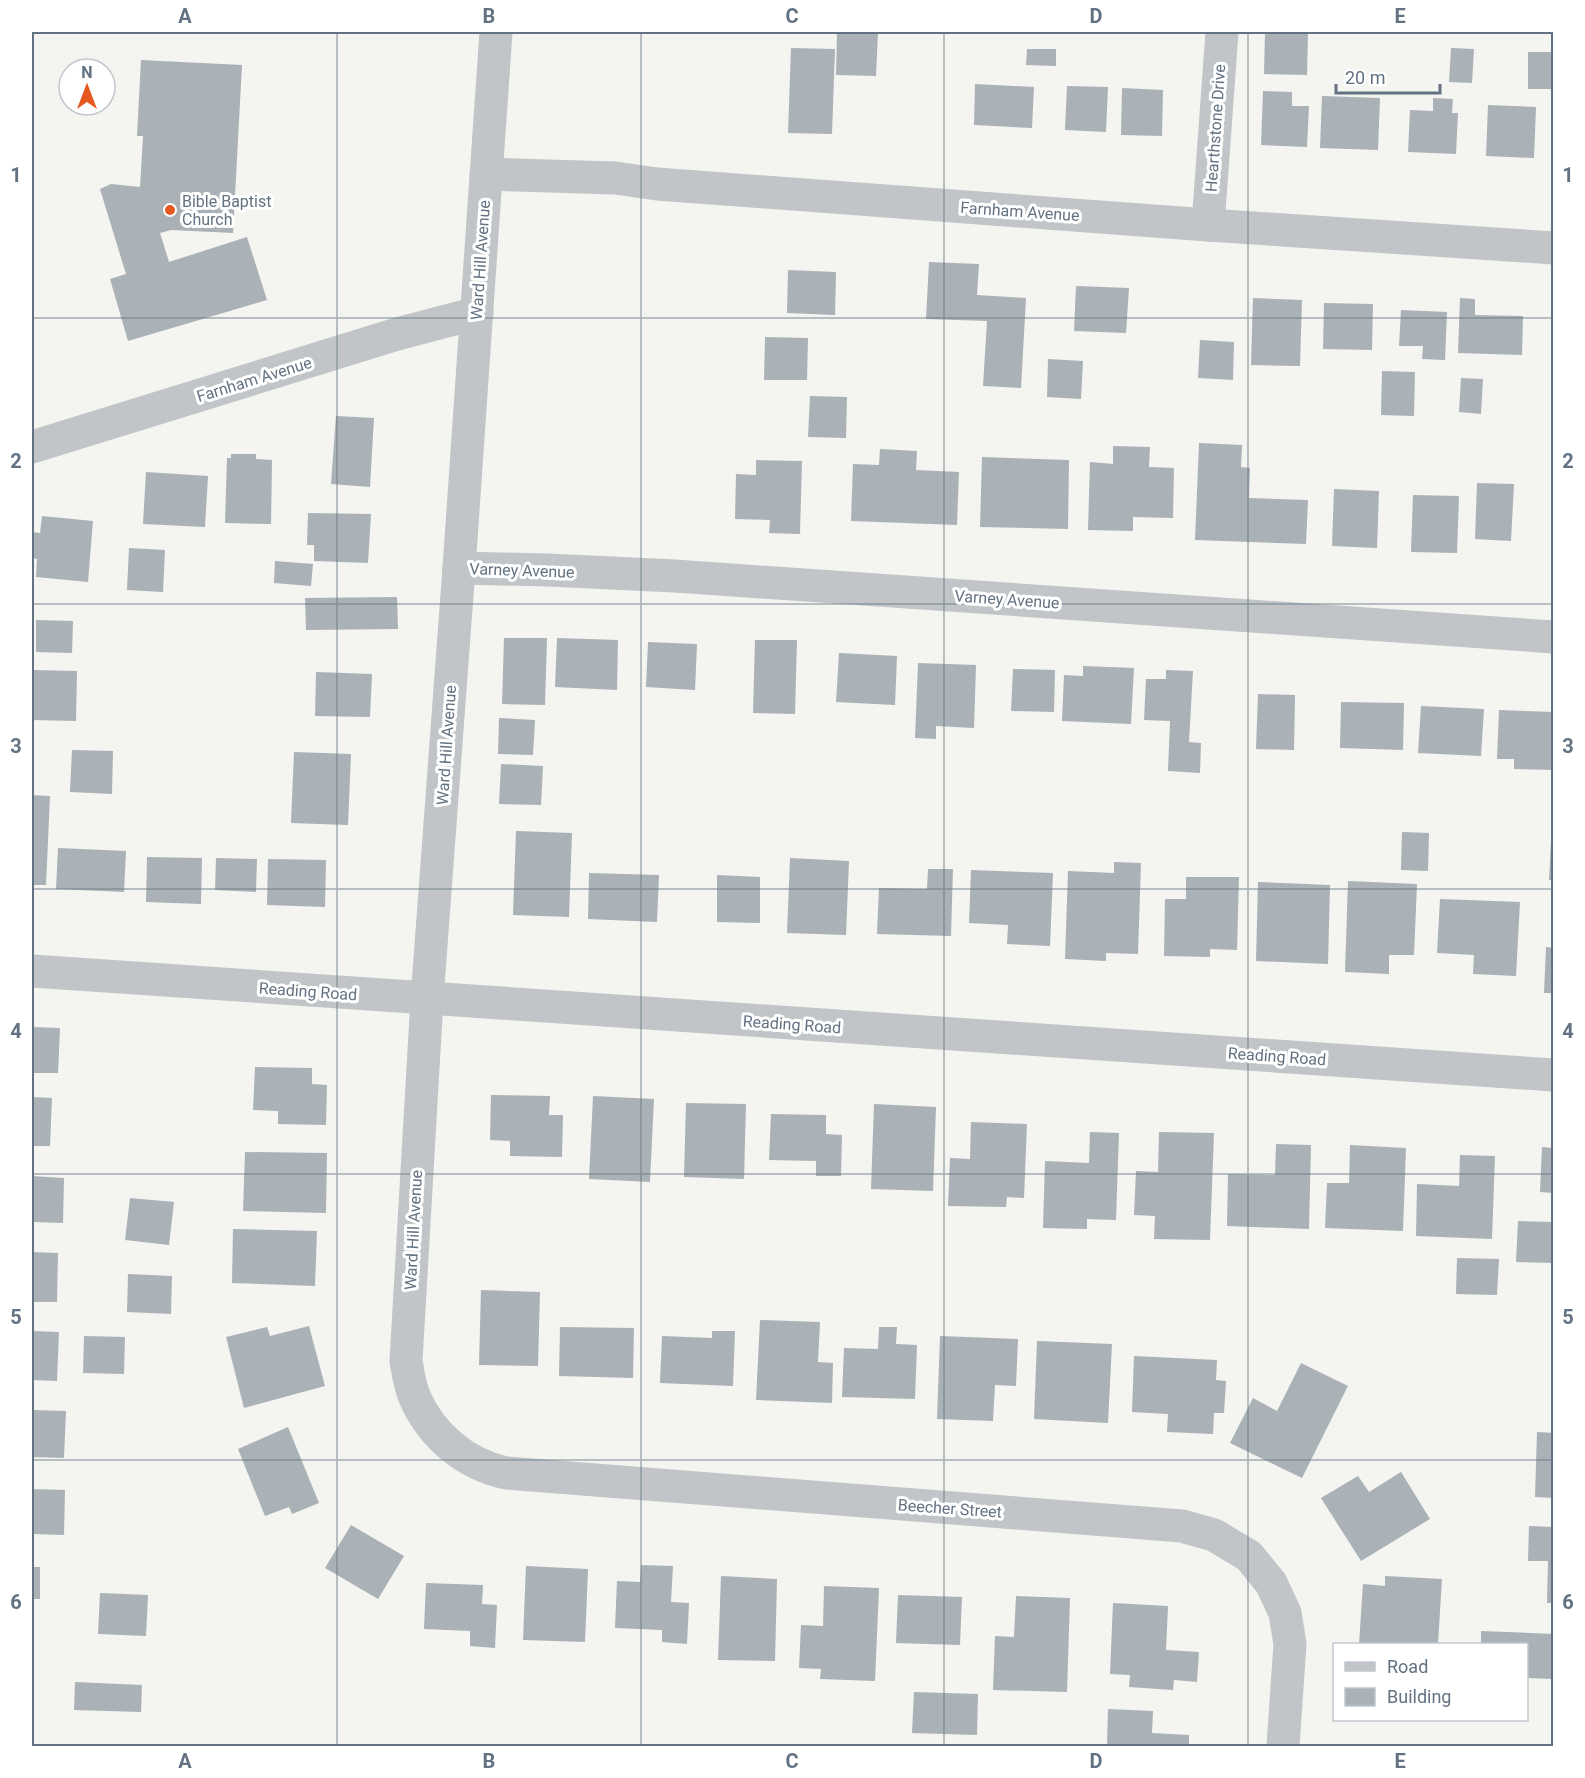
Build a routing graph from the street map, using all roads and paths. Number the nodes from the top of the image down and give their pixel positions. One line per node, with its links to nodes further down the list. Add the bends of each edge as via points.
1 (496, 32): 3 (street, Ward Hill Avenue)
2 (1222, 32): 4 (street, Hearthstone Drive)
3 (486, 174): 4 (street, Farnham Avenue, via 615,178); 6 (street, Ward Hill Avenue)
4 (1208, 225): 5 (street, Farnham Avenue)
5 (1554, 248)
6 (477, 313): 7 (street, Farnham Avenue); 8 (street, Ward Hill Avenue)
7 (32, 447)
8 (459, 568): 9 (street, Varney Avenue, via 675,576); 11 (street, Ward Hill Avenue)
9 (1554, 637)
10 (32, 971): 11 (street, Reading Road)
11 (427, 999): 12 (street, Reading Road); 13 (street, Ward Hill Avenue, via 406,1361 414,1396 430,1424)
12 (1554, 1075)
13 (450, 1446): 14 (street, Beecher Street, via 466,1458 506,1473 1171,1525 1214,1535 1249,1556 1271,1582 1285,1613 1290,1644)
14 (1283, 1746)

